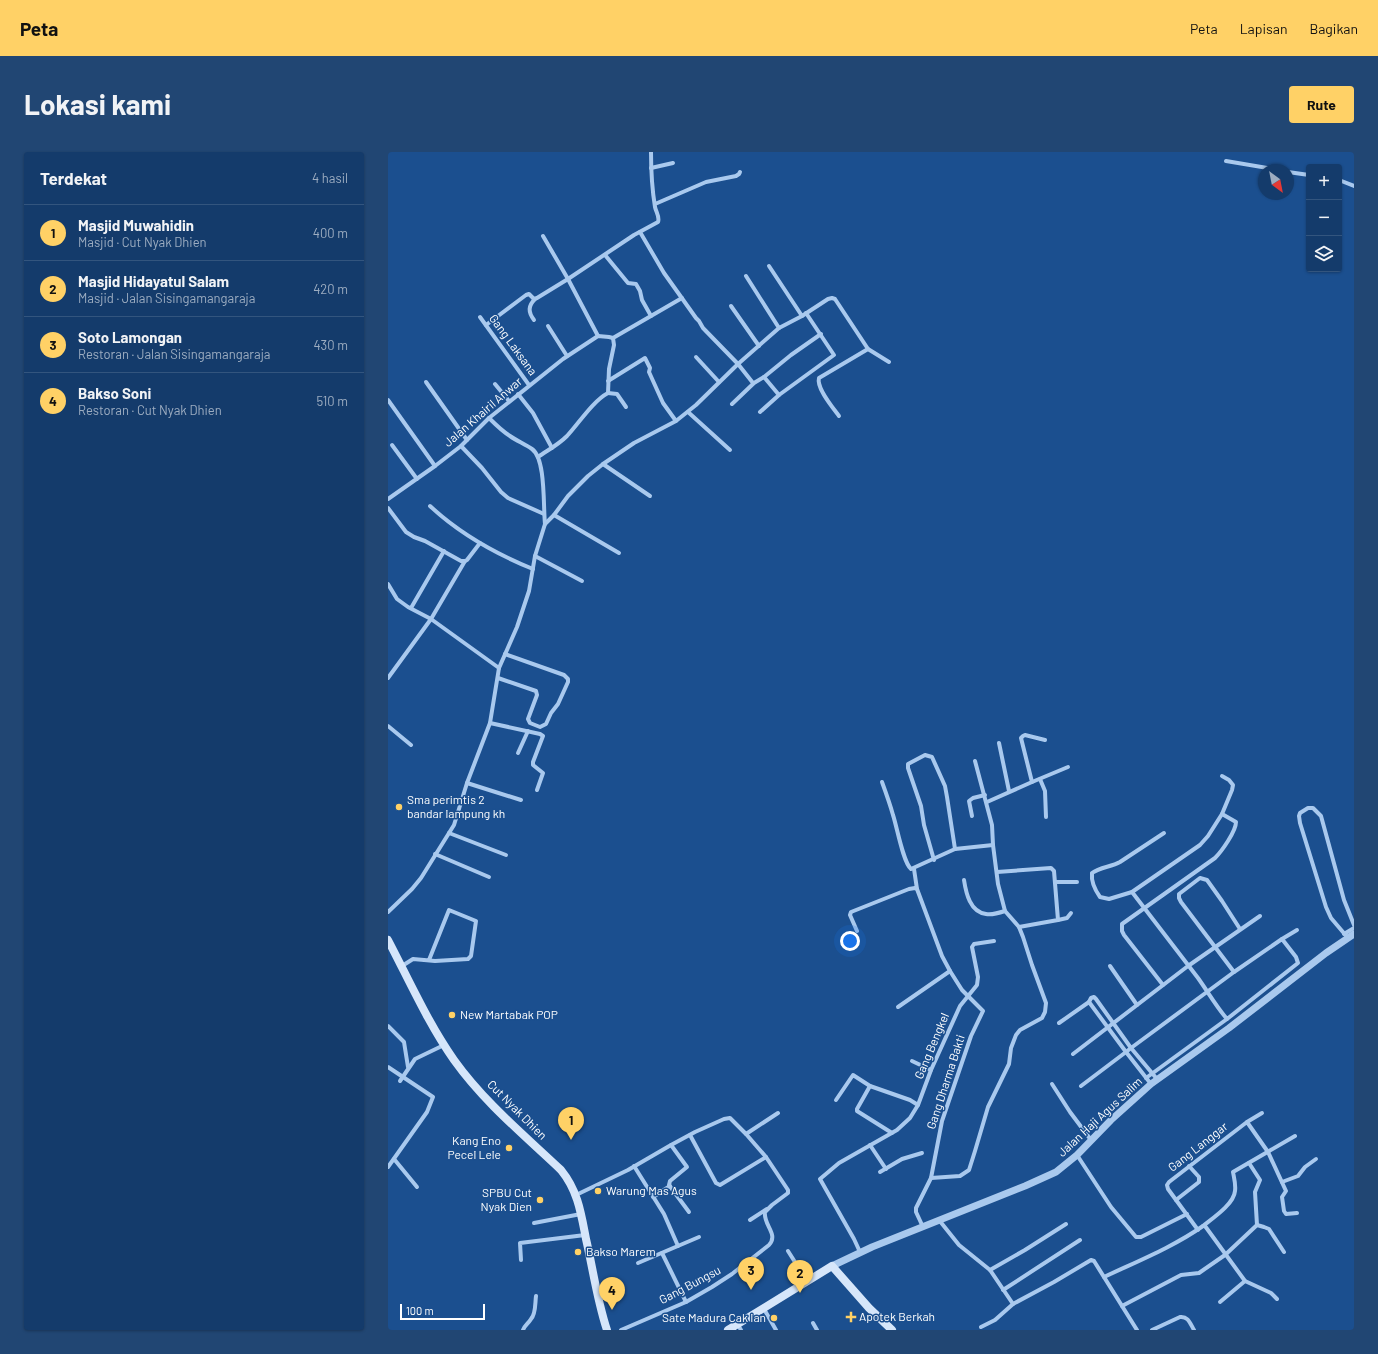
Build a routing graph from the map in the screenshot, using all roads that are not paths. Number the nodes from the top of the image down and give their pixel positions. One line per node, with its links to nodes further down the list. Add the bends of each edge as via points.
1 (651, 152): 5 (street)
2 (1226, 161): 4 (street)
3 (673, 163): 5 (street)
4 (1258, 166)
5 (651, 168): 11 (street)
6 (740, 172): 11 (street, via 736,176 706,182)
7 (1294, 173): 8 (street)
8 (1306, 175)
9 (1342, 181): 10 (street)
10 (1354, 186)
11 (655, 204): 12 (street, via 659,221)
12 (640, 232): 14 (street); 18 (street)
13 (542, 236): 17 (street)
14 (605, 255): 17 (street); 22 (street, via 628,283 636,284)
15 (769, 266): 23 (street)
16 (746, 276): 28 (street)
17 (568, 279): 19 (street); 30 (street)
18 (682, 298): 22 (street); 37 (street, via 703,328)
19 (536, 299): 25 (street, via 530,305 529,311); 26 (street, via 528,294)
20 (731, 306): 32 (street)
21 (806, 313): 23 (street); 29 (street); 33 (street, via 828,299 835,299)
22 (651, 316): 31 (street)
23 (802, 316): 28 (street)
24 (480, 317): 26 (street, Gang Laksana)
25 (534, 320)
26 (486, 325): 44 (street, Gang Laksana)
27 (548, 326): 34 (street)
28 (779, 328): 32 (street)
29 (821, 334): 38 (street); 47 (street, via 834,355)
30 (598, 336): 31 (street); 34 (street, Jalan Khairil Anwar)
31 (613, 338): 39 (street)
32 (759, 346): 37 (street)
33 (868, 349): 36 (street); 54 (street, via 819,378 821,389)
34 (567, 356): 44 (street, Jalan Khairil Anwar)
35 (696, 357): 41 (street)
36 (889, 362)
37 (738, 364): 41 (street); 42 (street)
38 (764, 377): 42 (street); 47 (street)
39 (608, 381): 45 (street); 56 (street, via 645,358 657,392)
40 (426, 382): 57 (street)
41 (719, 382): 52 (street)
42 (753, 383): 50 (street)
43 (495, 384): 49 (street)
44 (529, 385): 46 (street, Jalan Khairil Anwar)
45 (608, 393): 51 (street, via 617,394); 60 (street, via 601,397 566,437)
46 (518, 394): 49 (street, Jalan Khairil Anwar); 60 (street, via 533,413)
47 (780, 395): 53 (street)
48 (388, 400): 64 (street)
49 (509, 401): 55 (street, Jalan Khairil Anwar)
50 (732, 404)
51 (626, 407)
52 (688, 412): 56 (street); 61 (street)
53 (760, 412)
54 (839, 416)
55 (489, 418): 57 (street, Jalan Khairil Anwar); 62 (street, via 509,436 532,449)
56 (676, 421): 63 (street, via 634,443)
57 (467, 440): 59 (street, Jalan Khairil Anwar)
58 (392, 445): 65 (street)
59 (461, 446): 64 (street, Jalan Khairil Anwar); 70 (street, via 508,498)
60 (552, 448): 62 (street)
61 (730, 450)
62 (538, 457): 70 (street, via 544,492)
63 (603, 464): 66 (street); 71 (street, via 568,496)
64 (435, 466): 65 (street, Jalan Khairil Anwar)
65 (417, 479): 67 (street, Jalan Khairil Anwar)
66 (650, 496)
67 (388, 499)
68 (430, 506): 73 (street)
69 (388, 508): 74 (street, via 406,532)
70 (544, 514): 72 (street)
71 (554, 515): 72 (street); 75 (street)
72 (545, 524): 76 (street)
73 (480, 543): 77 (street); 78 (street)
74 (444, 551): 77 (street); 81 (street)
75 (619, 553)
76 (534, 556): 78 (street); 79 (street)
77 (465, 561): 82 (street)
78 (533, 570): 83 (street, via 517,627)
79 (582, 581)
80 (388, 584): 81 (street, via 397,599)
81 (411, 608): 82 (street)
82 (431, 619): 84 (street); 85 (street)
83 (505, 654): 84 (street); 86 (street, via 564,675 568,682 546,724 540,726 530,723 528,719 536,691)
84 (499, 668): 86 (street)
85 (388, 678)
86 (498, 678): 87 (street)
87 (490, 723): 89 (street); 100 (street)
88 (388, 726): 92 (street)
89 (528, 731): 93 (street); 101 (street, via 542,734 543,737 533,762 533,765 544,773)
90 (1045, 740): 99 (street, via 1025,735 1021,738)
91 (999, 743): 102 (street)
92 (411, 745)
93 (518, 753)
94 (975, 761): 103 (street)
95 (1068, 767): 97 (street)
96 (1222, 776): 106 (street, via 1233,785)
97 (1040, 779): 99 (street); 108 (street, via 1045,791)
98 (882, 782): 116 (street, via 908,866)
99 (1032, 782): 102 (street)
100 (467, 783): 104 (street); 109 (street)
101 (537, 790)
102 (1009, 791): 105 (street)
103 (985, 795): 105 (street); 107 (street, via 969,801)
104 (521, 800)
105 (987, 802): 111 (street)
106 (1222, 814): 123 (street, via 1200,845); 124 (street, via 1236,822 1236,825 1220,853)
107 (972, 816)
108 (1046, 817)
109 (450, 833): 113 (street); 114 (street)
110 (1164, 833): 123 (street, via 1113,866 1092,873 1100,897 1109,899)
111 (993, 845): 112 (street); 117 (street)
112 (956, 849): 115 (street); 115 (street, via 944,786 932,757 925,755 910,762 908,768 921,806)
113 (435, 854): 118 (street); 125 (street, via 421,878)
114 (506, 855)
115 (934, 860): 116 (street)
116 (914, 869): 122 (street)
117 (996, 872): 120 (street, via 1051,868 1054,871); 126 (street)
118 (489, 877)
119 (964, 880): 126 (street, via 966,894 976,909 987,914)
120 (1055, 882): 121 (street); 129 (street)
121 (1077, 882)
122 (917, 889): 134 (street, via 909,889 851,912); 144 (street)
123 (1132, 892): 124 (street)
124 (1144, 908): 143 (street); 146 (street, via 1125,920 1121,928)
125 (388, 912)
126 (1005, 912): 130 (street)
127 (1071, 913): 129 (street, via 1067,918)
128 (1260, 916): 132 (street)
129 (1058, 920): 130 (street)
130 (1019, 927): 195 (street, via 1046,1003 1045,1012 1042,1018 1016,1035 1009,1064 988,1106 969,1170 960,1176)
131 (1354, 927): 135 (street); 135 (street, via 1320,816 1313,808 1308,808 1300,813 1300,823 1326,907 1331,918)
132 (1240, 929): 139 (street); 139 (street, via 1207,880 1198,879 1181,891 1179,898)
133 (1297, 930): 136 (street)
134 (857, 931)
135 (1349, 936): 167 (street, Jalan Haji Agus Salim, via 1230,1028)
136 (1282, 939): 145 (street); 152 (street, via 1298,962)
137 (388, 940): 141 (main road, Cut Nyak Dhien)
138 (994, 941): 148 (street, Gang Bengkel, via 974,944 972,947 978,977 977,985)
139 (1214, 947): 143 (street); 145 (street)
140 (429, 960): 140 (street, via 468,959 471,956 476,921 449,910); 141 (street, via 414,959)
141 (402, 966): 157 (main road, Cut Nyak Dhien)
142 (1110, 966): 150 (street)
143 (1188, 966): 146 (street); 147 (street)
144 (950, 971): 148 (street); 151 (street)
145 (1234, 972): 147 (street)
146 (1163, 985): 150 (street)
147 (1208, 992): 152 (street); 158 (street)
148 (967, 996): 164 (street, Gang Bengkel); 195 (street, Gang Dharma Bakti, via 983,1011 971,1036 942,1121)
149 (1089, 1002): 153 (street); 154 (street, via 1094,997); 156 (street)
150 (1137, 1005): 154 (street)
151 (898, 1007)
152 (1227, 1019): 167 (street)
153 (1059, 1023)
154 (1113, 1023): 156 (street); 158 (street)
155 (388, 1026): 163 (street, via 404,1042)
156 (1108, 1027): 159 (street); 160 (street)
157 (444, 1045): 163 (street, via 420,1056); 199 (main road, Cut Nyak Dhien, via 496,1108 561,1170)
158 (1131, 1048): 159 (street); 167 (street)
159 (1126, 1052): 165 (street); 170 (street)
160 (1073, 1054)
161 (912, 1061): 164 (street)
162 (388, 1068): 166 (street)
163 (408, 1068): 166 (street)
164 (931, 1070): 172 (street, Gang Bengkel)
165 (1146, 1078): 167 (street); 167 (street)
166 (401, 1079): 188 (street, via 433,1097)
167 (1154, 1079): 180 (street, Jalan Haji Agus Salim)
168 (1052, 1084): 180 (street)
169 (870, 1086): 171 (street, via 853,1075); 172 (street); 176 (street, via 857,1111)
170 (1081, 1086)
171 (836, 1100)
172 (918, 1105): 176 (street, Gang Bengkel, via 906,1123)
173 (778, 1113): 177 (street)
174 (1262, 1113): 175 (street, Gang Langgar)
175 (1247, 1122): 183 (street); 191 (street, Gang Langgar)
176 (892, 1133): 182 (street, Gang Bengkel)
177 (746, 1134): 178 (street, via 730,1118); 186 (street)
178 (690, 1135): 181 (street); 186 (street, via 716,1183 720,1185)
179 (1295, 1136): 183 (street)
180 (1091, 1140): 185 (street, Jalan Haji Agus Salim)
181 (671, 1145): 190 (street); 197 (street, via 687,1167 670,1181)
182 (870, 1145): 193 (street); 220 (street, Gang Bengkel, via 839,1163 820,1179)
183 (1268, 1152): 189 (street); 196 (street)
184 (922, 1154): 193 (street, via 904,1158)
185 (1076, 1155): 206 (street, via 1111,1207 1136,1238 1142,1238); 208 (street, Jalan Haji Agus Salim, via 1056,1172)
186 (766, 1157): 202 (street, via 788,1192)
187 (1316, 1159): 196 (street, via 1298,1176)
188 (394, 1160): 192 (street); 198 (street)
189 (1249, 1163): 211 (street, via 1260,1180 1255,1192); 212 (street, via 1232,1173 1235,1181 1234,1197)
190 (634, 1166): 199 (street); 200 (street)
191 (1189, 1166): 201 (street, Gang Langgar, via 1167,1184); 201 (street, via 1199,1177 1199,1182)
192 (388, 1167)
193 (886, 1169): 194 (street)
194 (880, 1172)
195 (931, 1178): 213 (street, Gang Dharma Bakti, via 915,1210)
196 (1282, 1182): 204 (street, via 1286,1191 1282,1197 1284,1212)
197 (670, 1186): 200 (street); 203 (street)
198 (417, 1187)
199 (576, 1195): 205 (main road, Cut Nyak Dhien)
200 (653, 1197): 218 (street, via 664,1214)
201 (1176, 1200): 206 (street, Gang Langgar)
202 (769, 1208): 207 (street); 234 (street, Gang Bungsu, via 765,1216 773,1236 772,1242 720,1282)
203 (689, 1212)
204 (1297, 1212)
205 (581, 1214): 209 (street); 215 (main road, Cut Nyak Dhien)
206 (1187, 1214): 214 (street, Gang Langgar)
207 (750, 1220)
208 (939, 1220): 213 (street, Jalan Haji Agus Salim); 227 (street, via 959,1244)
209 (534, 1223)
210 (1066, 1224): 227 (street)
211 (1257, 1225): 221 (street, via 1268,1229); 223 (street)
212 (1203, 1226): 214 (street); 223 (street, via 1207,1227)
213 (923, 1227): 220 (street, Jalan Haji Agus Salim)
214 (1198, 1230): 228 (street, via 1158,1253)
215 (585, 1235): 224 (street, via 520,1243); 243 (main road, Cut Nyak Dhien)
216 (699, 1237): 218 (street)
217 (1080, 1240): 231 (street)
218 (678, 1246): 222 (street)
219 (788, 1251): 229 (street)
220 (860, 1252): 226 (street, Jalan Haji Agus Salim)
221 (1284, 1252)
222 (662, 1253): 225 (street); 234 (street)
223 (1225, 1255): 230 (street); 237 (street, via 1199,1273 1181,1275)
224 (521, 1260)
225 (638, 1263)
226 (832, 1266): 229 (main road); 248 (main road)
227 (990, 1270): 231 (street)
228 (1104, 1277): 236 (street, via 1093,1260 1089,1261); 237 (street)
229 (807, 1281): 238 (main road)
230 (1245, 1281): 233 (street, via 1271,1293); 235 (street)
231 (1003, 1290): 236 (street)
232 (536, 1296): 242 (street, via 534,1315)
233 (1277, 1299)
234 (686, 1302): 244 (street, Gang Bungsu)
235 (1220, 1302)
236 (1013, 1304): 241 (street, via 995,1320)
237 (1122, 1306): 249 (street)
238 (764, 1309): 240 (main road); 246 (street)
239 (813, 1323): 247 (street)
240 (739, 1327): 245 (main road)
241 (981, 1327)
242 (523, 1330)
243 (607, 1330)
244 (621, 1330)
245 (728, 1330)
246 (776, 1330)
247 (817, 1330)
248 (892, 1330)
249 (1137, 1330)
250 (1152, 1330): 251 (street, via 1183,1316)
251 (1194, 1330)

